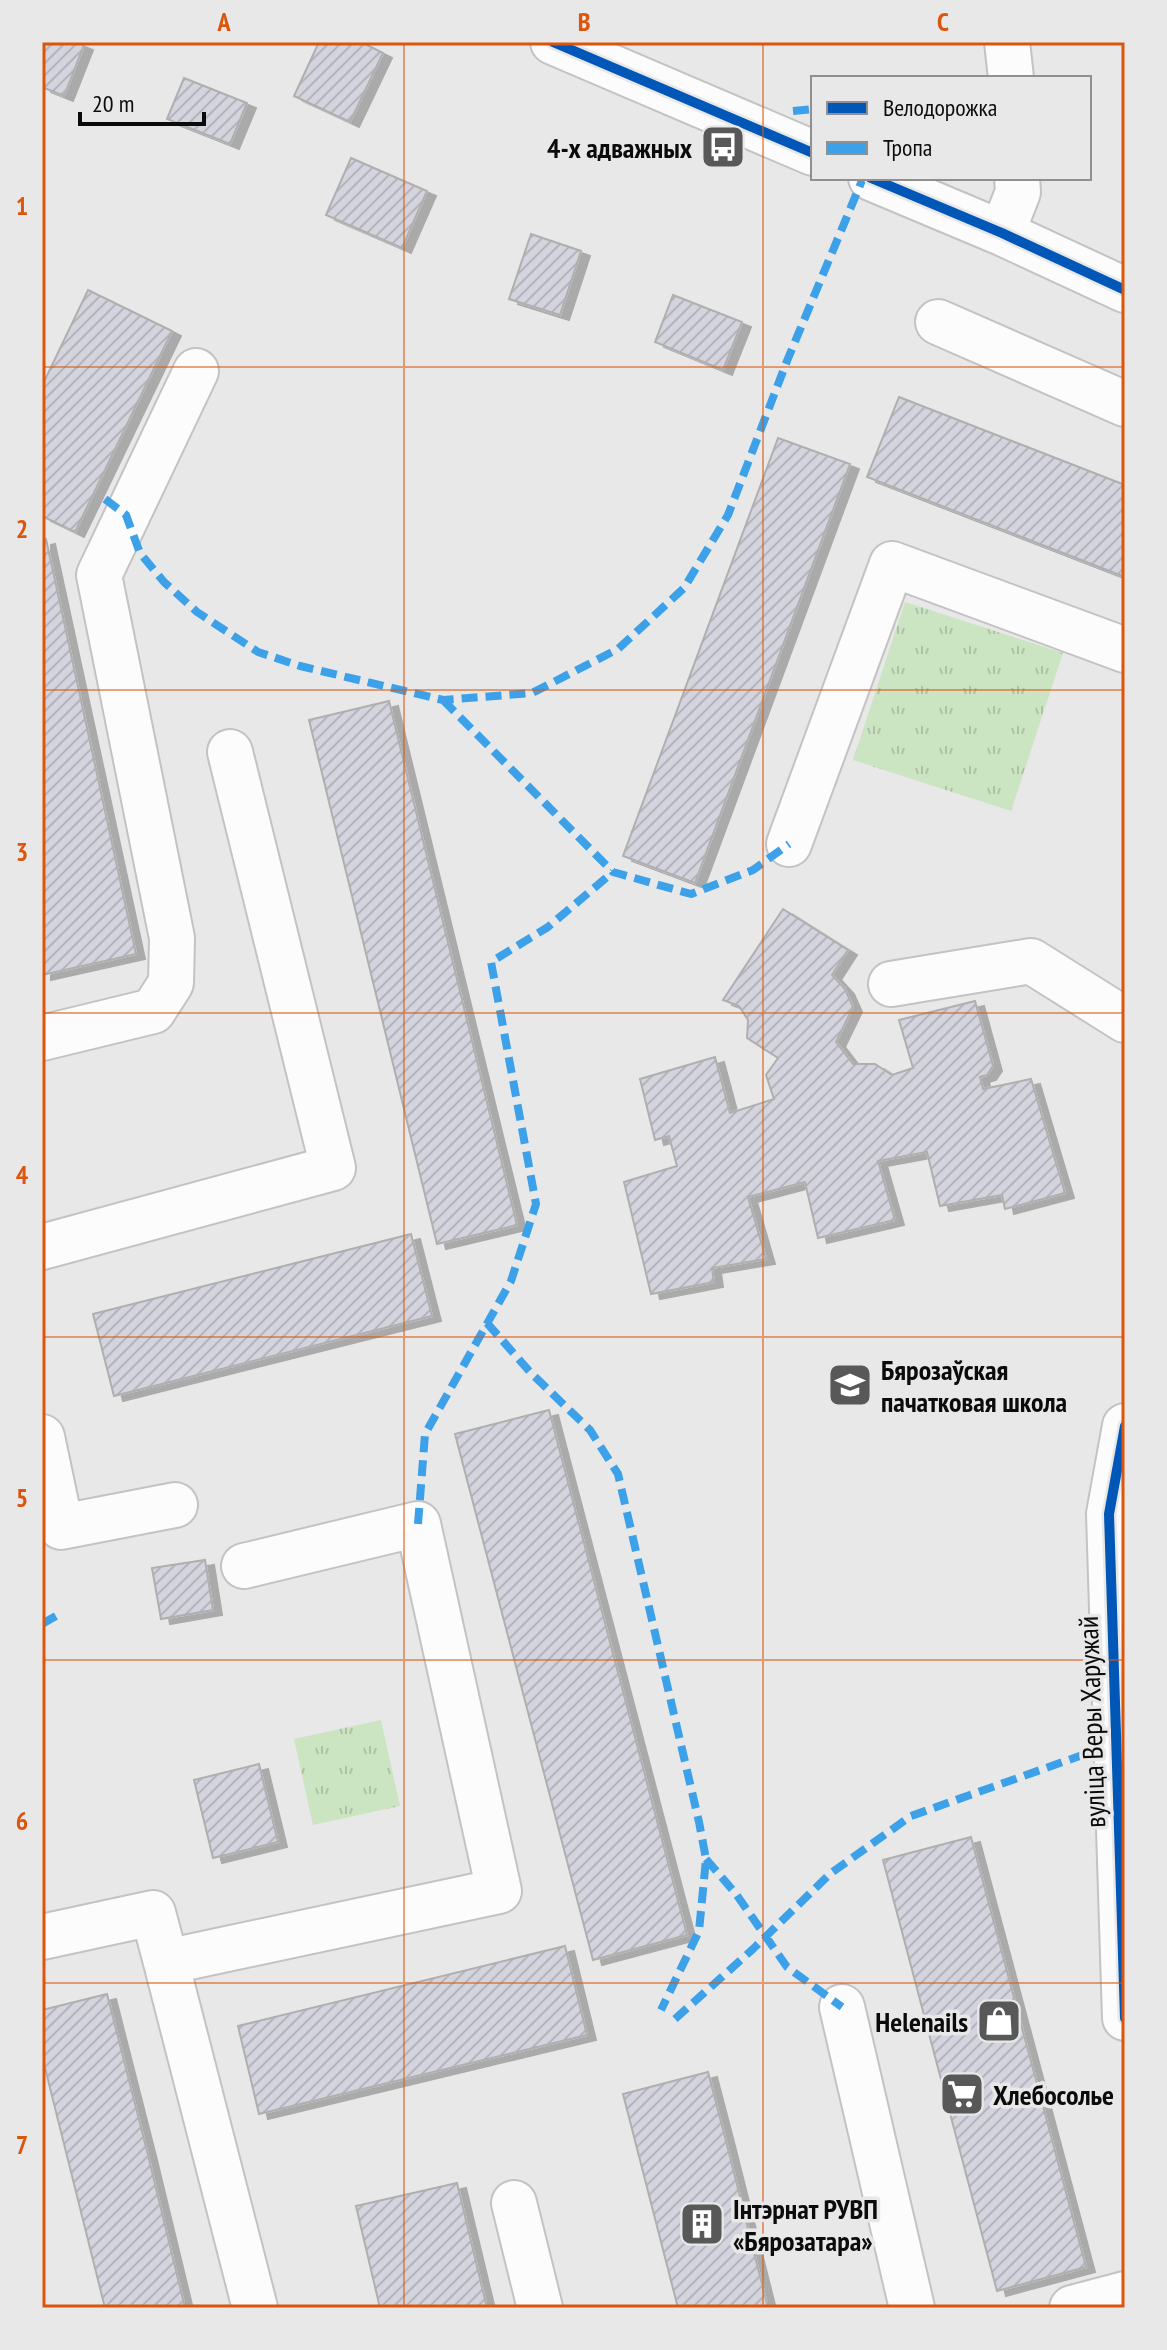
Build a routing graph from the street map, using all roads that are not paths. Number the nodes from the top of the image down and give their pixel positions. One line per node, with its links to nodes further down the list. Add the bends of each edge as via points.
1 (553, 42): 4 (street)
2 (1007, 42): 3 (street)
3 (1011, 76)
4 (811, 152)
5 (876, 180): 7 (street)
6 (1017, 180): 7 (street, via 1018,192)
7 (1002, 233): 8 (street)
8 (1125, 290)
9 (938, 322): 11 (street)
10 (196, 371): 17 (street, via 99,575 172,938 171,983 153,1011)
11 (1125, 404)
12 (1125, 650): 14 (street, via 892,564)
13 (230, 752): 18 (street, via 333,1168)
14 (789, 844)
15 (891, 984): 16 (street, via 1031,961)
16 (1125, 1020)
17 (42, 1038)
18 (42, 1247)
19 (1125, 1426): 26 (street, вуліца Веры Харужай, via 1109,1514)
20 (42, 1437): 21 (street, via 61,1527)
21 (175, 1505)
22 (244, 1566): 24 (street, via 418,1524 499,1891)
23 (42, 1937): 24 (street, via 153,1913)
24 (166, 1962): 29 (street)
25 (842, 2007): 31 (street)
26 (1125, 2018)
27 (514, 2203): 30 (street)
28 (1125, 2294): 32 (street)
29 (255, 2308)
30 (540, 2308)
31 (912, 2308)
32 (1072, 2308)

